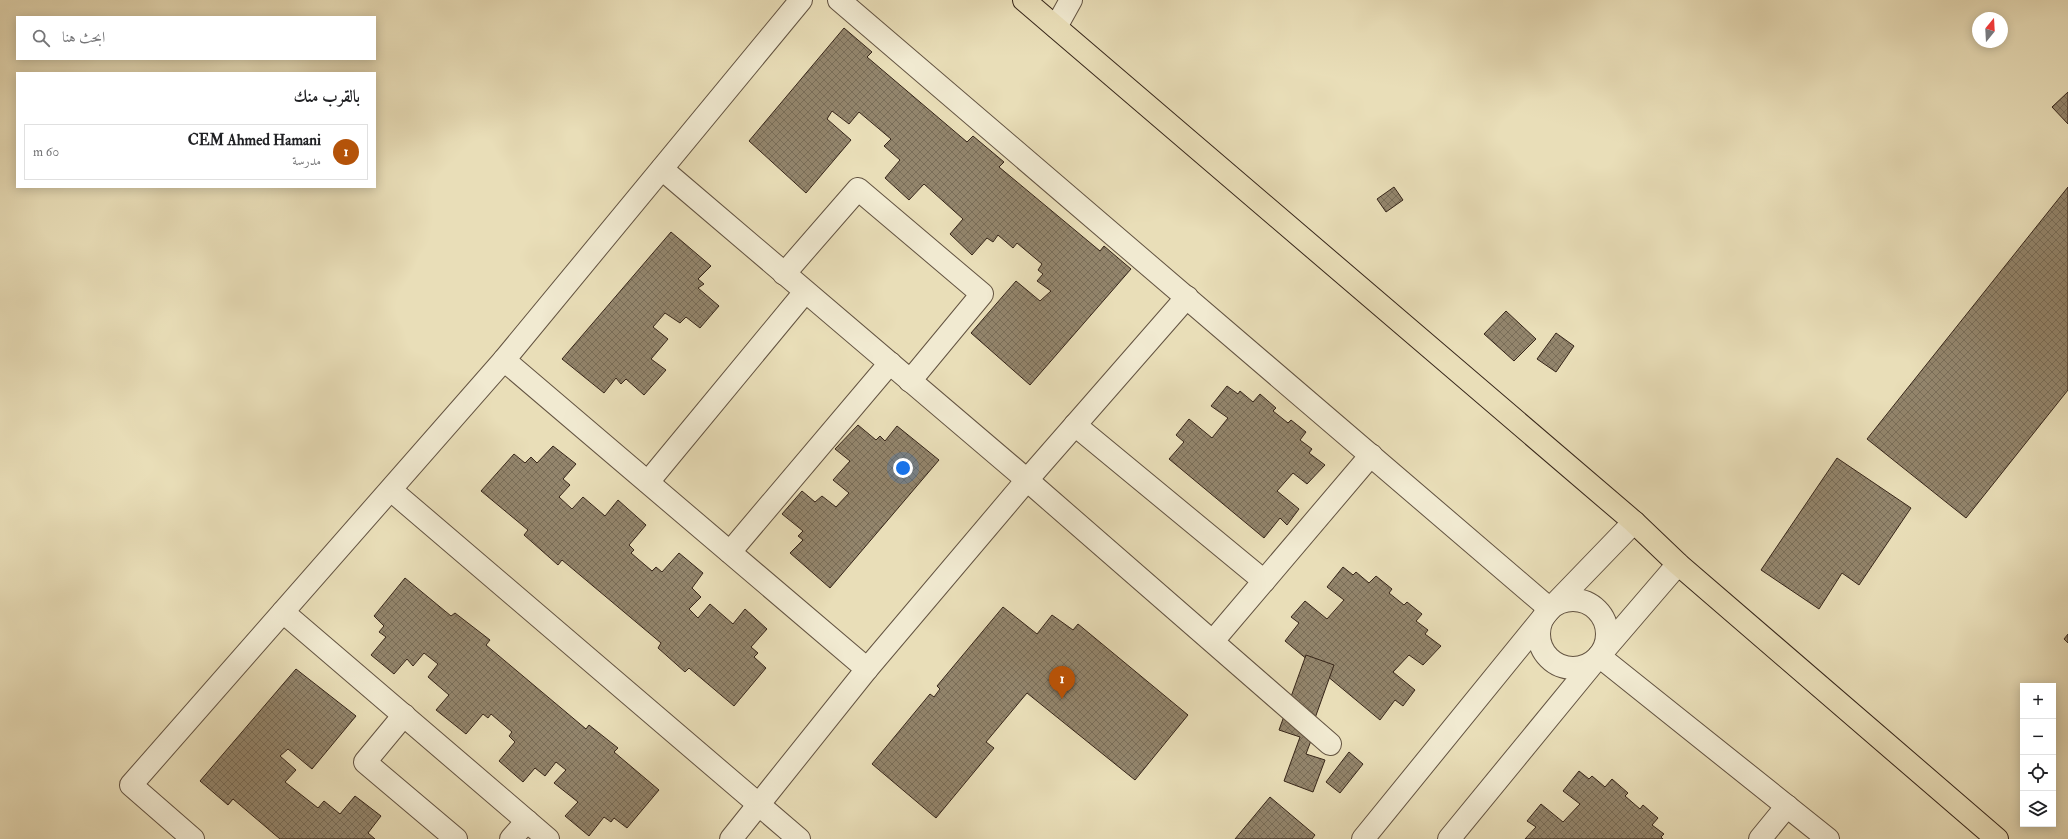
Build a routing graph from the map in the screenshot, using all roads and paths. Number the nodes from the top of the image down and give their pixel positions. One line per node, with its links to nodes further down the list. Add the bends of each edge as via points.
1 (801, 0): 6 (street)
2 (840, 0): 9 (street)
3 (1024, 0): 5 (main road)
4 (1071, 0): 5 (street)
5 (1056, 27): 18 (main road)
6 (662, 169): 7 (street); 10 (street)
7 (784, 274): 8 (street); 12 (street, via 858,188 982,294)
8 (805, 292): 11 (street); 16 (street)
9 (1187, 297): 13 (street); 14 (street)
10 (504, 360): 16 (street); 17 (street)
11 (890, 364): 12 (street); 19 (street)
12 (910, 381): 15 (street)
13 (1075, 426): 15 (street); 21 (street)
14 (1371, 455): 21 (street); 22 (street)
15 (1027, 480): 24 (street); 26 (street)
16 (648, 482): 19 (street)
17 (391, 490): 23 (street); 29 (street)
18 (1634, 522): 20 (main road); 22 (street)
19 (730, 552): 26 (street)
20 (1678, 564): 25 (street); 42 (main road)
21 (1264, 581): 24 (street)
22 (1550, 609): 25 (street, via 1570,600 1592,606 1606,624 1607,636); 25 (street, via 1542,619 1539,629 1541,645 1549,659 1569,668 1580,668); 38 (street)
23 (283, 612): 27 (street); 32 (street, via 132,785)
24 (1213, 641): 28 (street)
25 (1599, 656): 30 (street); 39 (street)
26 (867, 669): 29 (street)
27 (404, 715): 31 (street); 33 (street, via 365,762)
28 (1330, 744)
29 (759, 806): 36 (street); 37 (street)
30 (1786, 806): 40 (street); 41 (street)
31 (527, 821): 34 (street); 35 (street)
32 (193, 839)
33 (456, 839)
34 (511, 839)
35 (548, 839)
36 (731, 839)
37 (799, 839)
38 (1363, 839)
39 (1449, 839)
40 (1760, 839)
41 (1828, 839)
42 (1997, 839)

